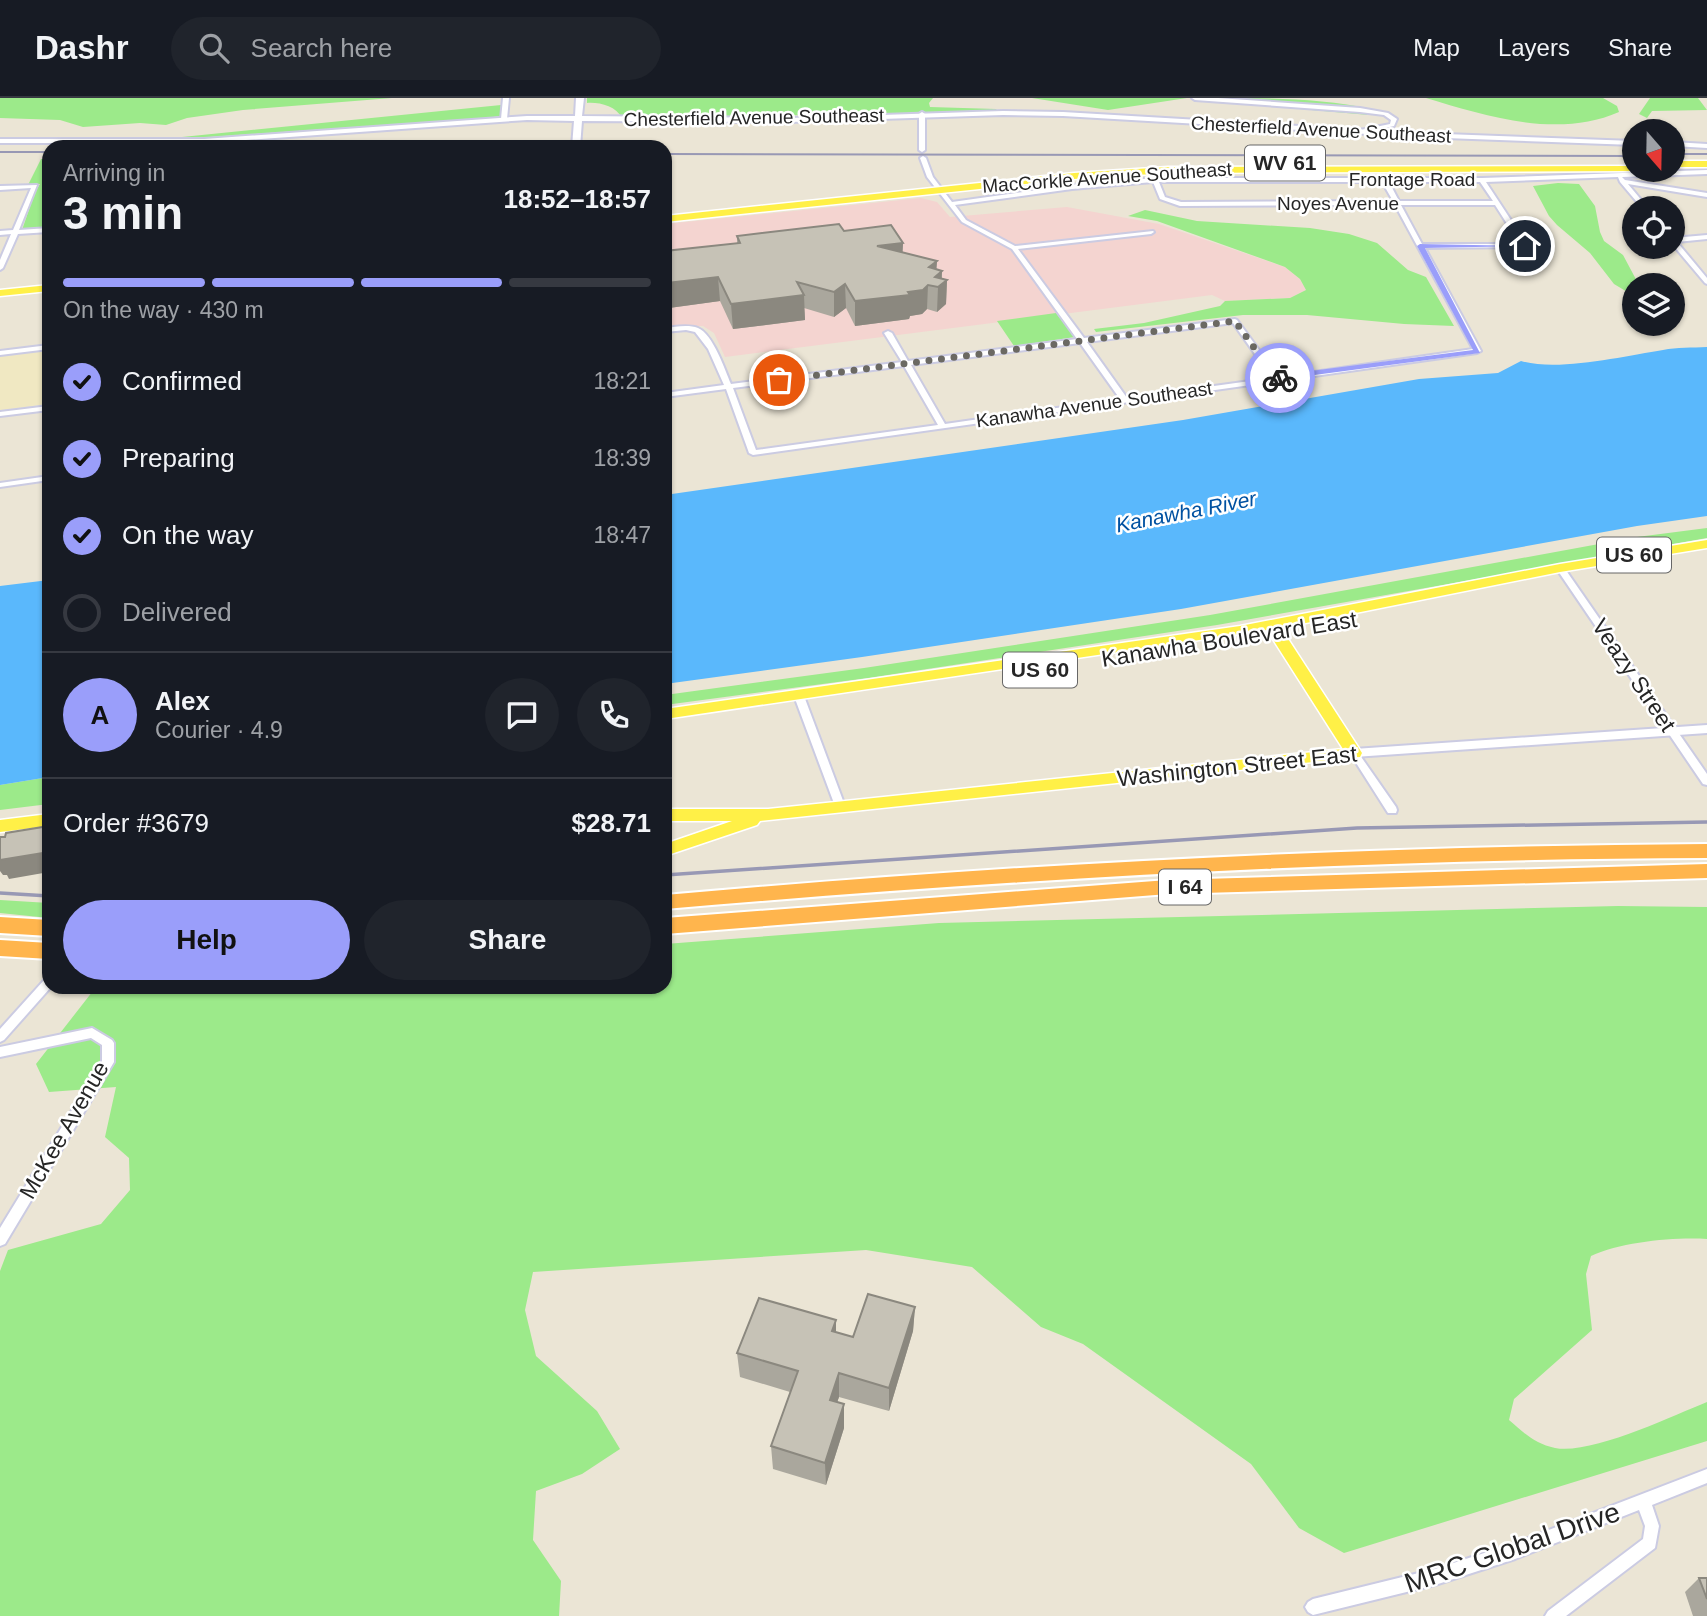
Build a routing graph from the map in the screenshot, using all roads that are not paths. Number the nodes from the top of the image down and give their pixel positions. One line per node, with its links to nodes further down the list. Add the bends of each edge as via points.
1 (506, 98): 5 (street)
2 (580, 98): 6 (street)
3 (1195, 98): 7 (street, via 1360,110 1394,119 1392,125)
4 (922, 114): 6 (street, Chesterfield Avenue Southeast, via 797,120); 7 (street, Chesterfield Avenue Southeast, via 1063,114); 22 (street, via 923,154)
5 (504, 119): 6 (street, Chesterfield Avenue Southeast); 8 (street, Chesterfield Avenue Southeast)
6 (580, 119): 9 (street)
7 (1358, 132): 12 (street, Chesterfield Avenue Southeast)
8 (218, 140)
9 (577, 140)
10 (0, 141): 11 (street, Chesterfield Avenue Southeast)
11 (42, 141)
12 (1622, 143)
13 (1685, 145): 14 (street)
14 (1707, 146)
15 (1622, 166): 22 (main road, MacCorkle Avenue Southeast / WV 61, via 1204,169)
16 (1685, 167): 17 (main road)
17 (1707, 170): 19 (street, Frontage Road); 23 (street, via 1670,178)
18 (1384, 179): 20 (street, Frontage Road); 21 (street, Frontage Road); 27 (street)
19 (1620, 179): 21 (street, Frontage Road); 23 (street); 26 (street)
20 (1155, 180): 27 (street, Noyes Avenue, via 1163,198 1180,204); 29 (street, Frontage Road)
21 (1482, 180): 28 (street)
22 (938, 186): 29 (street); 30 (main road, MacCorkle Avenue Southeast / WV 61); 31 (main road, MacCorkle Avenue Southeast / WV 61)
23 (1664, 187): 25 (street)
24 (0, 188): 33 (street, via 35,186)
25 (1707, 195)
26 (1635, 196)
27 (1396, 203): 28 (street, Noyes Avenue); 38 (street)
28 (1496, 203): 38 (street, via 1525,246)
29 (950, 204): 39 (street, via 970,226)
30 (672, 212)
31 (672, 218)
32 (42, 230): 33 (street)
33 (17, 232): 35 (street); 41 (street)
34 (1151, 232): 39 (street)
35 (0, 233)
36 (1707, 237): 37 (street)
37 (1685, 239)
38 (1420, 246): 53 (street, Kanawha Avenue Southeast, via 1477,351)
39 (1014, 248): 49 (street)
40 (1685, 255): 42 (street)
41 (0, 268)
42 (1707, 282)
43 (42, 283): 44 (main road)
44 (0, 287)
45 (42, 289): 46 (main road)
46 (0, 293)
47 (672, 330): 54 (street, via 701,331)
48 (888, 333): 52 (street)
49 (1081, 339): 52 (street); 53 (street, via 1235,321); 56 (street)
50 (42, 348): 51 (street)
51 (0, 353)
52 (906, 363): 54 (street); 59 (street)
53 (1276, 378): 56 (street, Kanawha Avenue Southeast)
54 (729, 387): 55 (street); 59 (street, Kanawha Avenue Southeast, via 753,453)
55 (672, 394)
56 (1125, 400): 59 (street, Kanawha Avenue Southeast)
57 (42, 409): 58 (street)
58 (0, 414)
59 (943, 426)
60 (42, 479): 61 (street)
61 (0, 485)
62 (1707, 544): 64 (main road, Kanawha Boulevard East / US 60)
63 (1707, 554): 64 (main road, Kanawha Boulevard East / US 60)
64 (1564, 573): 65 (main road, Kanawha Boulevard East / US 60); 66 (main road, Kanawha Boulevard East / US 60); 72 (street, Veazy Street)
65 (1341, 611): 66 (main road, Kanawha Boulevard East / US 60); 67 (main road, Kanawha Boulevard East / US 60)
66 (1274, 629): 67 (main road, Kanawha Boulevard East / US 60); 68 (main road, Kanawha Boulevard East / US 60); 73 (main road)
67 (1231, 630): 68 (main road, Kanawha Boulevard East / US 60)
68 (801, 701): 69 (main road, Kanawha Boulevard East / US 60); 70 (main road, Kanawha Boulevard East / US 60); 75 (street)
69 (672, 713)
70 (672, 723)
71 (1707, 729): 72 (street, Washington Street East)
72 (1672, 731): 73 (street, Washington Street East); 74 (street, Veazy Street)
73 (1354, 753): 75 (main road, Washington Street East); 76 (street)
74 (1707, 782)
75 (840, 806): 78 (main road, Washington Street East)
76 (1392, 810)
77 (42, 813): 79 (main road)
78 (768, 816): 80 (main road, Washington Street East); 83 (main road); 84 (main road, Washington Street East)
79 (0, 818)
80 (672, 818)
81 (42, 821): 82 (main road)
82 (0, 826)
83 (672, 828)
84 (672, 848)
85 (1707, 851): 87 (highway, I 64, via 1530,851 1208,864)
86 (1707, 871): 91 (highway, I 64, via 1168,887)
87 (763, 893): 88 (highway); 89 (highway, I 64)
88 (672, 894)
89 (672, 901)
90 (0, 925): 92 (highway)
91 (672, 925)
92 (42, 928)
93 (0, 948): 94 (highway)
94 (42, 951)
95 (42, 990): 96 (street)
96 (0, 1038)
97 (0, 1052): 98 (street, McKee Avenue, via 92,1033 108,1043 108,1062)
98 (0, 1240)
99 (1707, 1476): 100 (street, MRC Global Drive)
100 (1644, 1503): 101 (street, MRC Global Drive, via 1435,1577); 102 (street, via 1652,1526 1650,1543)
101 (1313, 1607)
102 (1553, 1616)

